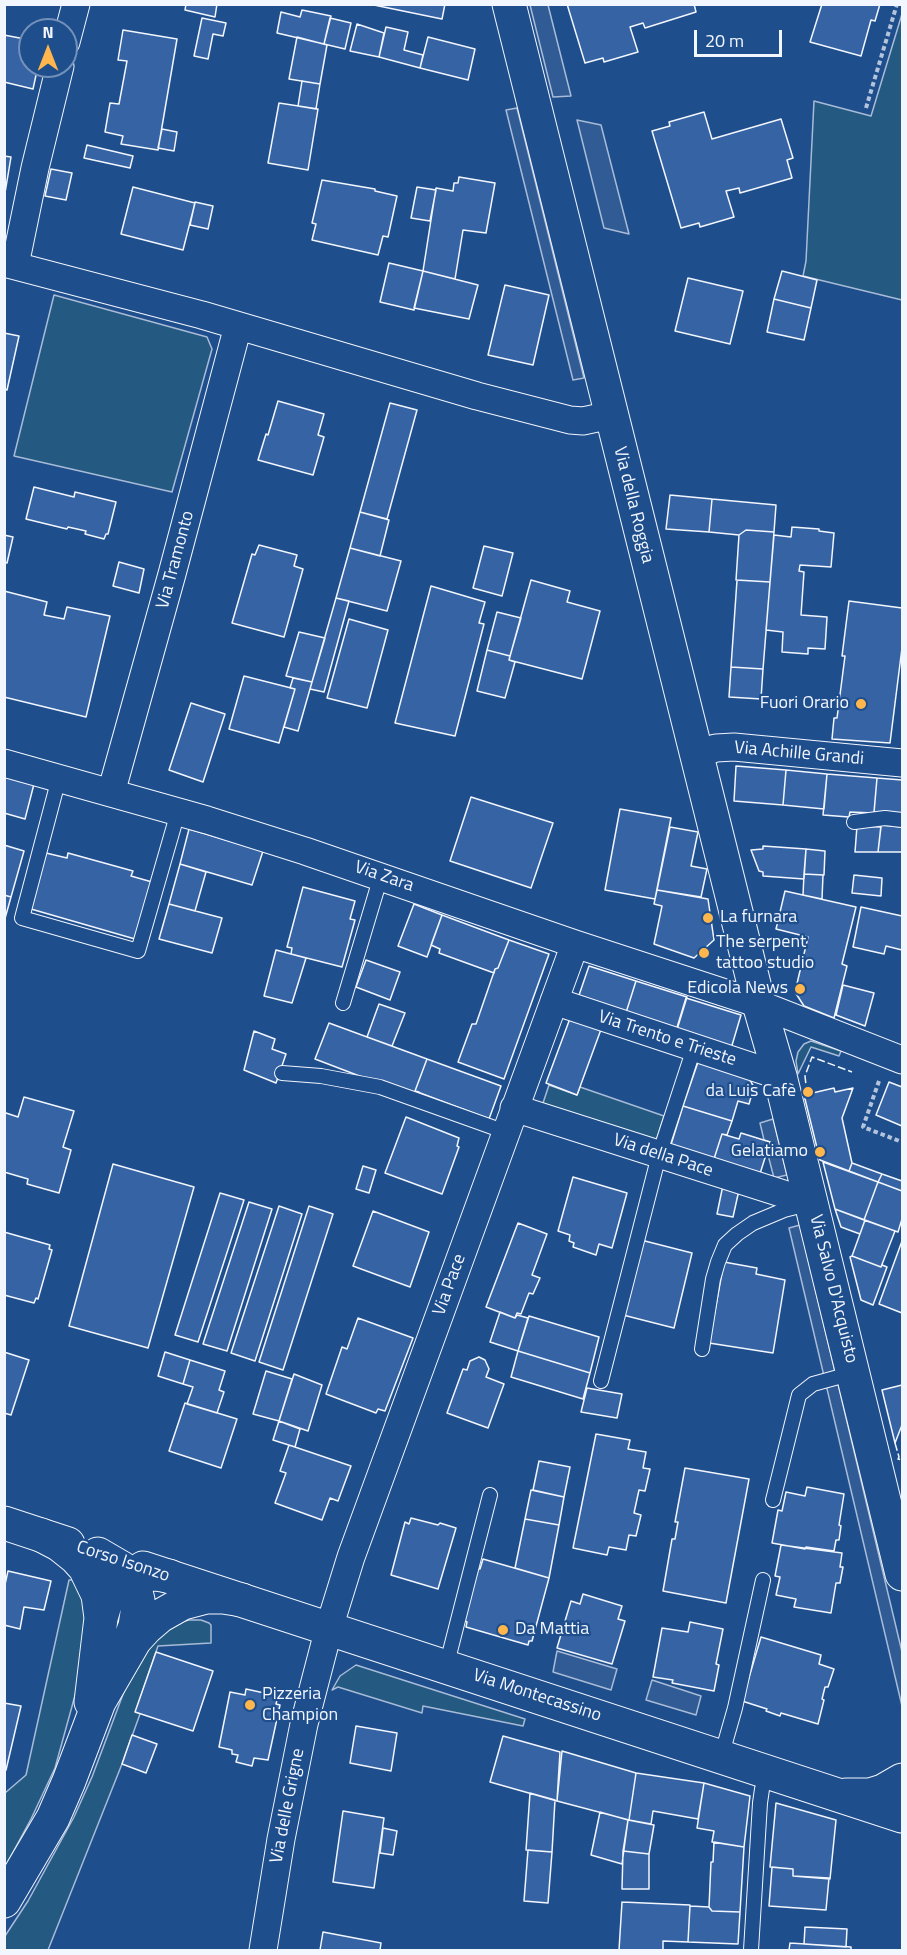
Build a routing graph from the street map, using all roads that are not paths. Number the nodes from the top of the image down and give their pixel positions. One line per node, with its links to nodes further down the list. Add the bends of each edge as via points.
1 (508, 4): 5 (main road, Via della Roggia)
2 (57, 78): 3 (street)
3 (10, 264): 4 (street)
4 (238, 326): 5 (street, via 570,420); 10 (street, Via Tramonto)
5 (611, 415): 6 (main road, Via della Roggia)
6 (696, 754): 8 (street, Via Achille Grandi, via 734,747); 18 (main road, Via della Roggia)
7 (4, 763): 9 (street, Via Zara)
8 (903, 763)
9 (59, 778): 10 (street, Via Zara); 11 (lane, via 22,918 138,951)
10 (111, 793): 11 (street, Via Zara)
11 (178, 812): 14 (street, Via Zara)
12 (903, 820): 13 (lane)
13 (854, 822)
14 (381, 876): 15 (street, Via Zara); 17 (lane)
15 (575, 944): 16 (street, Via Pace); 18 (street, Via Zara)
16 (554, 1001): 19 (street, Via Trento e Trieste); 23 (street, Via Pace)
17 (343, 1003)
18 (759, 1005): 20 (street); 22 (main road, Via Salvo D'Acquisto)
19 (693, 1048): 22 (street, Via Trento e Trieste); 24 (lane)
20 (896, 1058)
21 (282, 1073): 23 (lane, via 380,1087)
22 (780, 1076): 25 (main road, Via Salvo D'Acquisto)
23 (510, 1120): 24 (street, Via della Pace); 40 (street, Via Pace, via 351,1557)
24 (659, 1155): 25 (street, Via della Pace); 28 (lane)
25 (812, 1203): 26 (lane, via 768,1216 725,1245 713,1279); 27 (main road, Via Salvo D'Acquisto)
26 (702, 1348)
27 (853, 1373): 30 (lane, via 813,1384 800,1395); 34 (main road, Via Salvo D'Acquisto, via 890,1501)
28 (601, 1381)
29 (490, 1495): 42 (lane)
30 (773, 1500)
31 (4, 1523): 32 (main road, Corso Isonzo)
32 (41, 1535): 33 (main road, Corso Isonzo); 39 (main road, via 60,1545 85,1568 98,1595)
33 (98, 1554): 35 (main road, Corso Isonzo); 36 (main road, via 122,1568)
34 (903, 1574)
35 (169, 1576): 36 (main road); 38 (main road, Corso Isonzo)
36 (130, 1578): 39 (main road, via 115,1587 107,1598); 41 (main road, via 138,1600 137,1613)
37 (764, 1580): 44 (lane)
38 (242, 1600): 40 (main road, Via Montecassino); 41 (main road, via 206,1597 183,1603 146,1628)
39 (101, 1618): 43 (main road)
40 (329, 1628): 42 (main road, Via Montecassino); 51 (street, Via delle Grigne, via 304,1724)
41 (120, 1664): 43 (main road)
42 (446, 1667): 44 (main road, Via Montecassino)
43 (84, 1739): 50 (main road, via 52,1818)
44 (721, 1756): 45 (main road, Via Montecassino)
45 (768, 1772): 47 (main road, Via Montecassino); 52 (lane, via 760,1803)
46 (903, 1781): 47 (main road, Via Montecassino, via 870,1795); 48 (main road, via 898,1792)
47 (832, 1793): 49 (main road, Via Montecassino)
48 (903, 1811)
49 (903, 1816)
50 (4, 1901)
51 (263, 1950)
52 (751, 1950)

